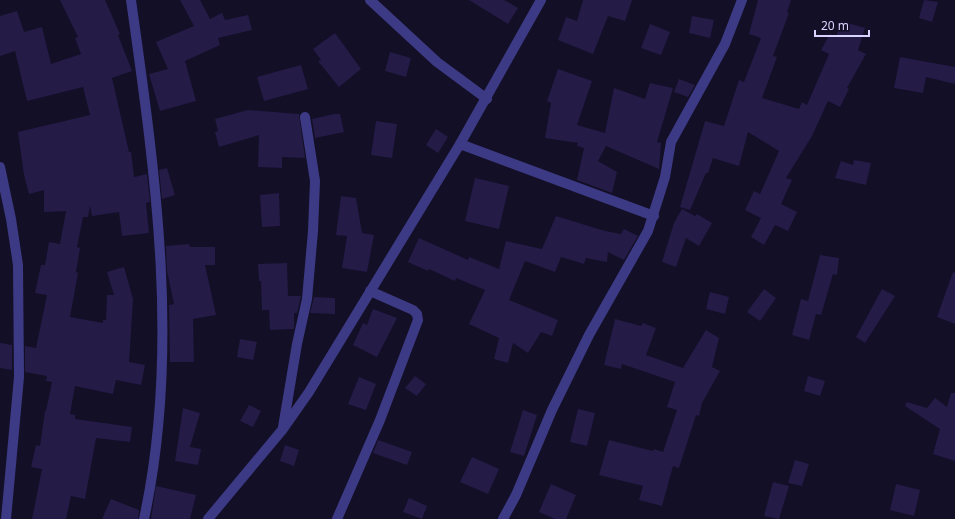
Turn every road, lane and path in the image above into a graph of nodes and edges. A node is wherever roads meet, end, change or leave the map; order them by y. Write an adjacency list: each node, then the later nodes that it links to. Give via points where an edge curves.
1 (131, 0): 13 (street, via 157,215 163,323 158,438)
2 (370, 0): 5 (street, via 437,62)
3 (541, 0): 5 (street)
4 (742, 0): 9 (street, via 725,44 671,142 665,178)
5 (487, 99): 7 (street)
6 (306, 117): 11 (street, via 315,181 314,230 307,299)
7 (460, 144): 9 (street); 10 (street)
8 (0, 167): 12 (street, via 18,265 19,377)
9 (654, 216): 16 (street, via 637,253 589,335)
10 (370, 291): 11 (street, via 309,392); 15 (street, via 414,310 418,320 380,420)
11 (283, 429): 14 (street)
12 (6, 519)
13 (144, 519)
14 (208, 519)
15 (337, 519)
16 (503, 519)

